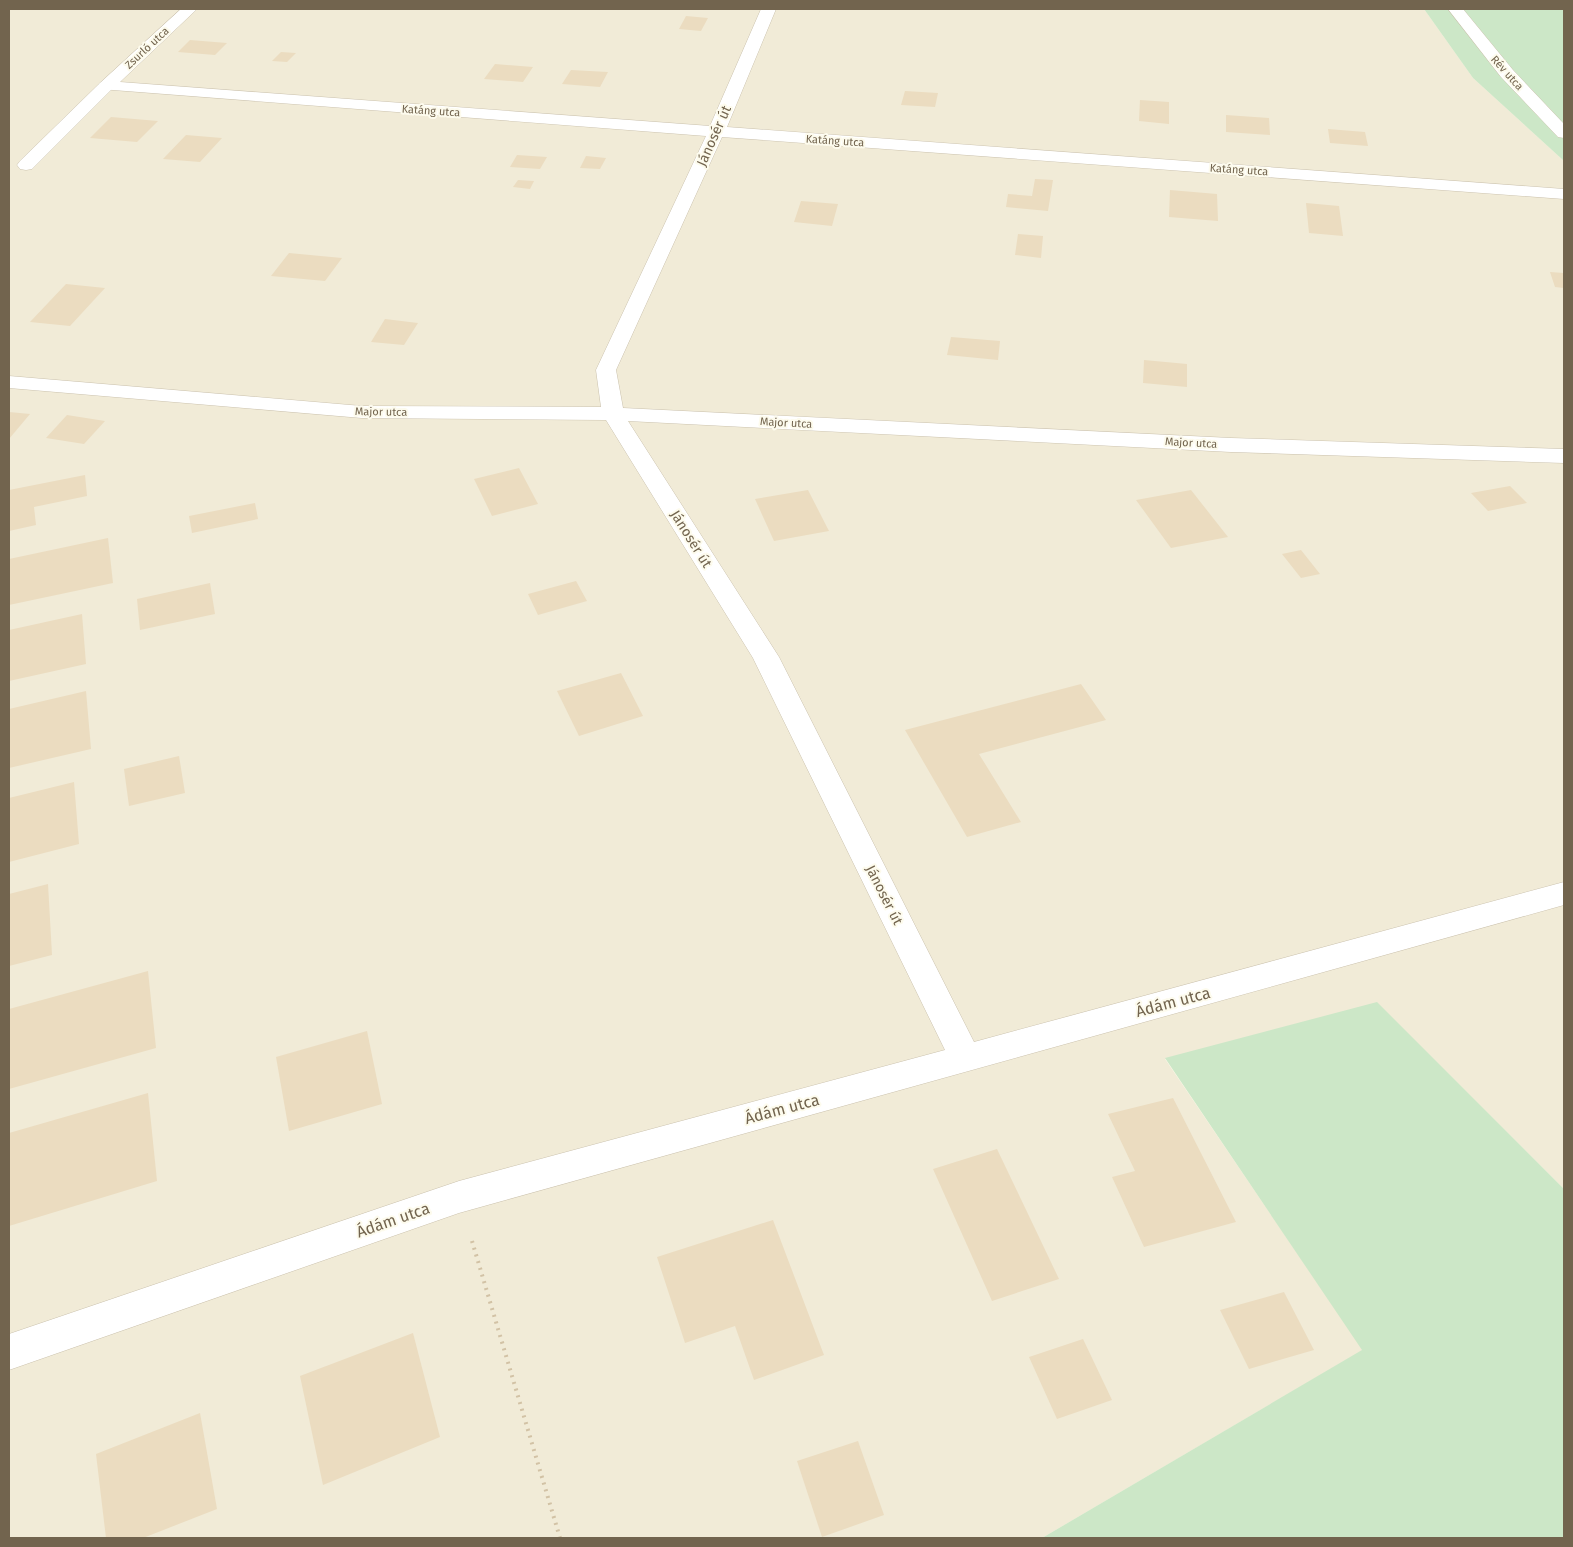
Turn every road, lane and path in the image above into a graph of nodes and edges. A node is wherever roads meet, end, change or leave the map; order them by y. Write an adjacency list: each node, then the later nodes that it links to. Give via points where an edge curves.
1 (189, 9): 4 (street, Zsurló utca)
2 (769, 9): 5 (street, Jánosér út)
3 (1455, 9): 6 (street, Rév utca, via 1491,57)
4 (106, 86): 5 (street, Katáng utca); 7 (street, Zsurló utca)
5 (716, 132): 8 (street, Katáng utca); 10 (street, Jánosér út, via 606,370)
6 (1564, 133)
7 (26, 165)
8 (1564, 194)
9 (9, 382): 10 (street, Major utca, via 362,412)
10 (612, 414): 11 (street, Major utca, via 1231,444); 13 (street, Jánosér út, via 766,657)
11 (1564, 456)
12 (1564, 894): 13 (street, Ádám utca)
13 (966, 1058): 14 (street, Ádám utca)
14 (459, 1197): 15 (street, Ádám utca); 16 (path)
15 (9, 1352)
16 (560, 1538)

